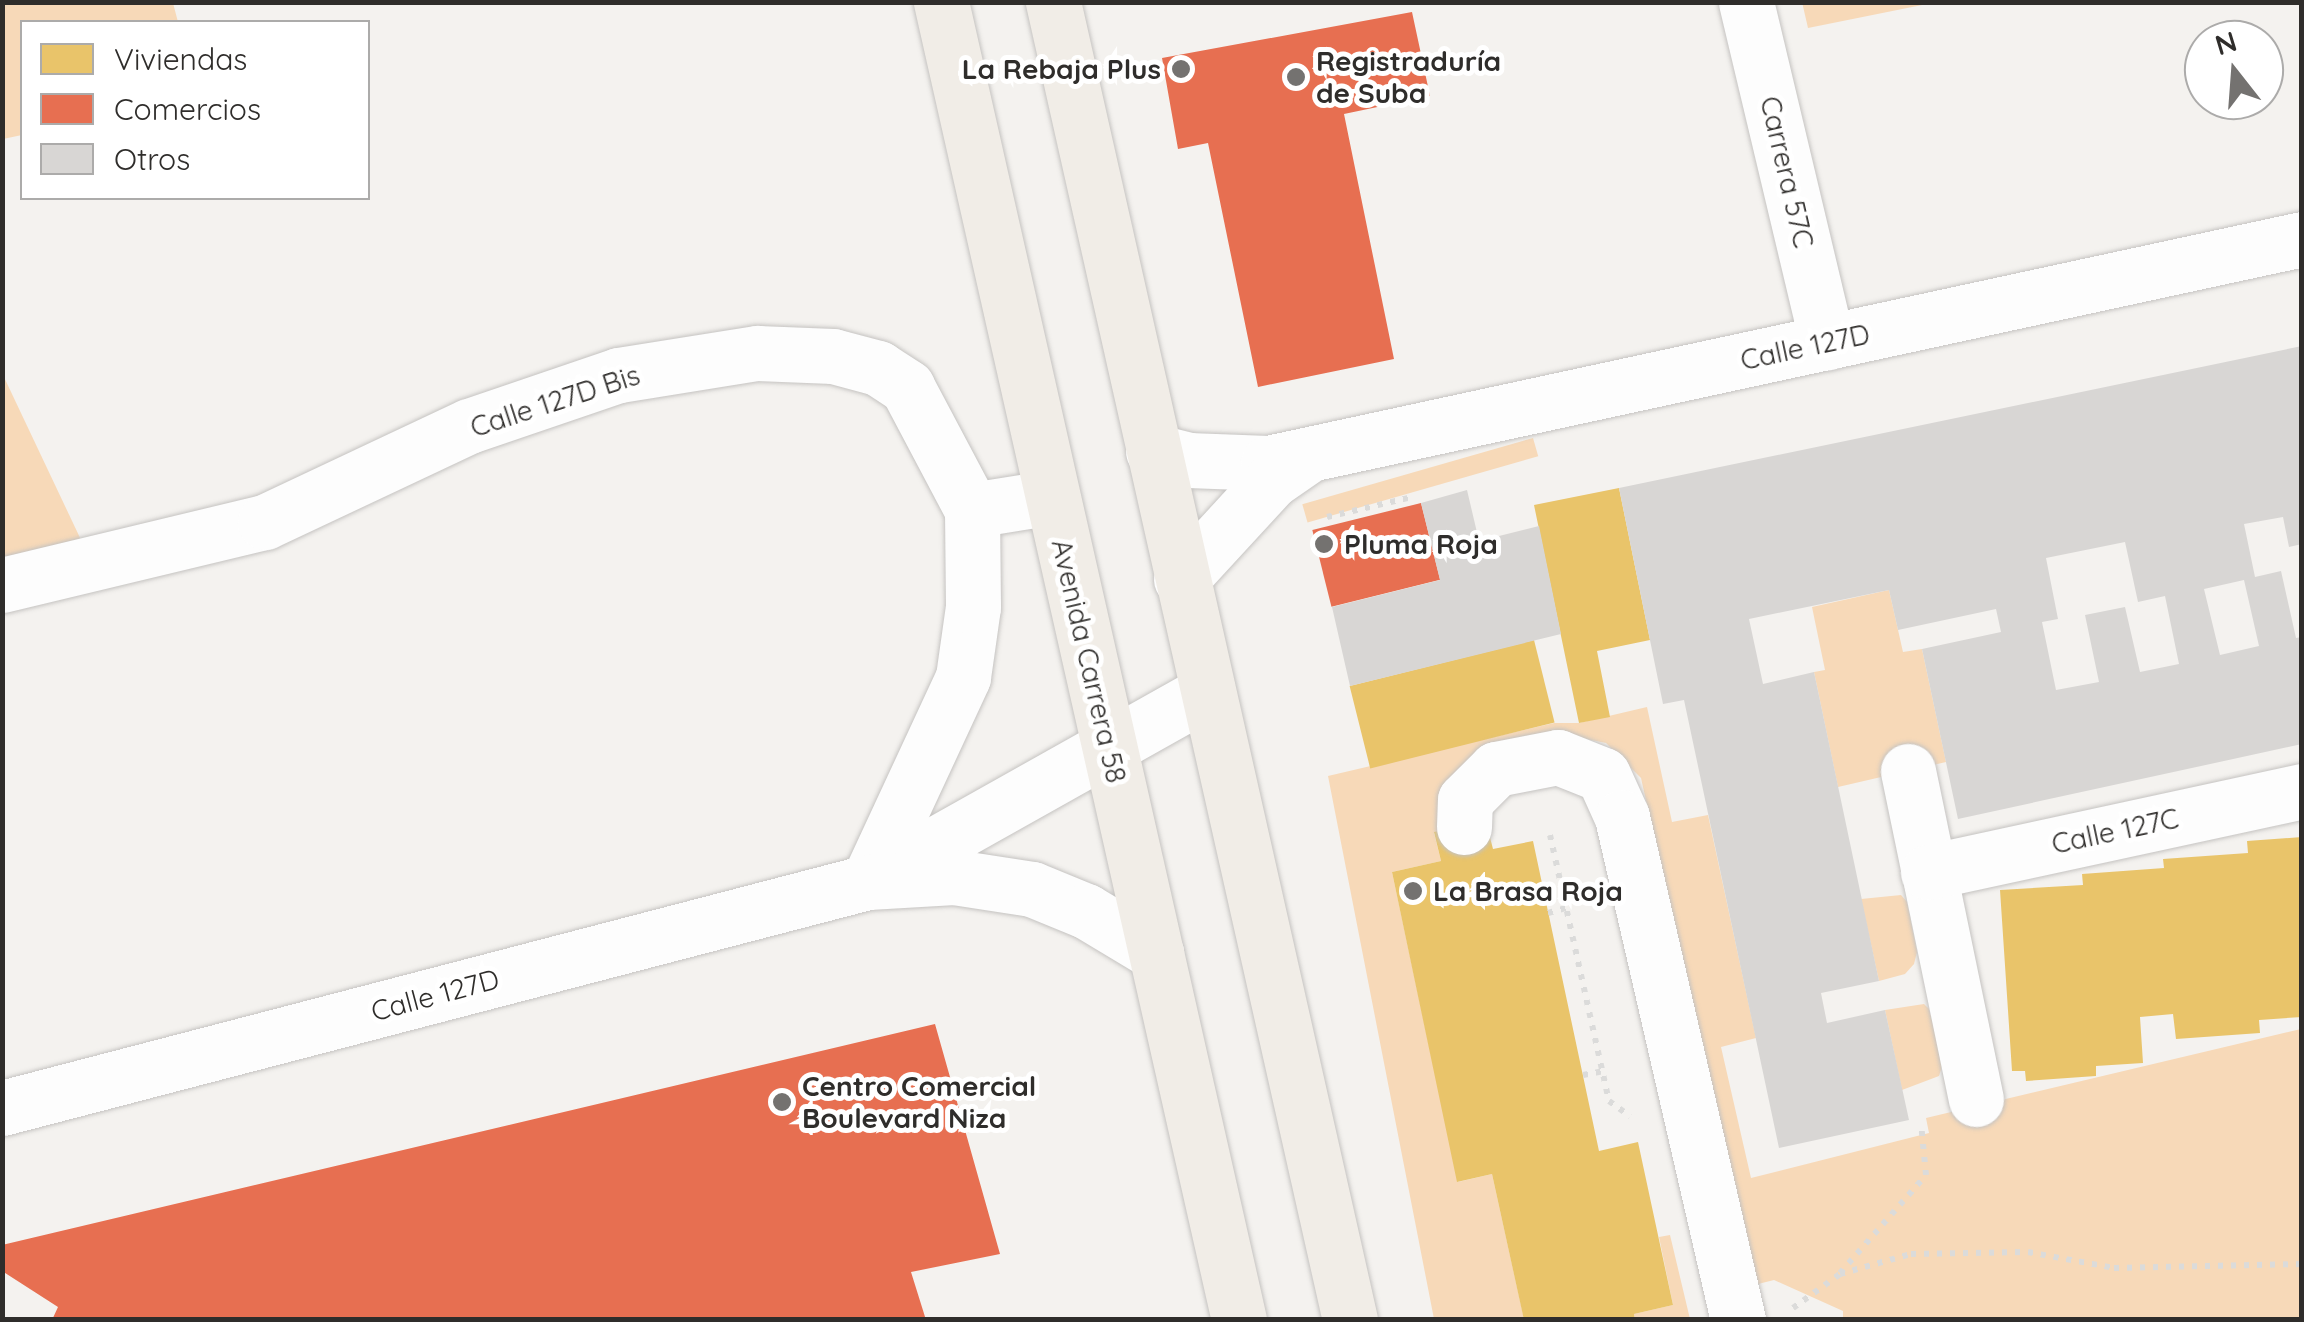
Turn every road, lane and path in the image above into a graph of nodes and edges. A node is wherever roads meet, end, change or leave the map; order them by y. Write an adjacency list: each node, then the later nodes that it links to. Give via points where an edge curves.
1 (941, 2): 8 (main road, Avenida Carrera 58)
2 (1053, 2): 6 (main road)
3 (1746, 2): 5 (street, Carrera 57C)
4 (2302, 239): 5 (street, Calle 127D)
5 (1827, 342): 7 (street, Calle 127D)
6 (1153, 452): 7 (street, Calle 127D, via 1230,464); 10 (main road)
7 (1309, 455): 10 (street, Calle 127D, via 1271,481)
8 (1052, 497): 9 (street); 13 (main road, Avenida Carrera 58)
9 (972, 510): 11 (street, Calle 127D Bis, via 907,387 878,368 834,356 757,353 619,375 469,426 265,522); 18 (street, via 973,607 963,677)
10 (1182, 578): 12 (main road)
11 (2, 585)
12 (1207, 692): 13 (street, Calle 127D); 30 (main road)
13 (1108, 748): 18 (street, Calle 127D); 21 (main road, Avenida Carrera 58)
14 (1908, 771): 17 (street)
15 (2302, 791): 17 (street, Calle 127C)
16 (1464, 826): 28 (street, via 1465,800 1496,768 1558,757 1603,774 1622,817)
17 (1928, 872): 24 (street)
18 (868, 882): 21 (street, Calle 127D, via 954,877 1032,890 1086,911); 25 (street, Calle 127D)
19 (1566, 908): 20 (path)
20 (1548, 913)
21 (1156, 953): 29 (main road, Avenida Carrera 58)
22 (1602, 1072): 23 (path)
23 (1583, 1075)
24 (1976, 1099): 27 (path, via 1920,1113 1926,1175)
25 (2, 1108)
26 (2302, 1264): 27 (path, via 2114,1268 2028,1252 1911,1254)
27 (1840, 1274): 28 (path)
28 (1762, 1316)
29 (1239, 1320)
30 (1350, 1320)

